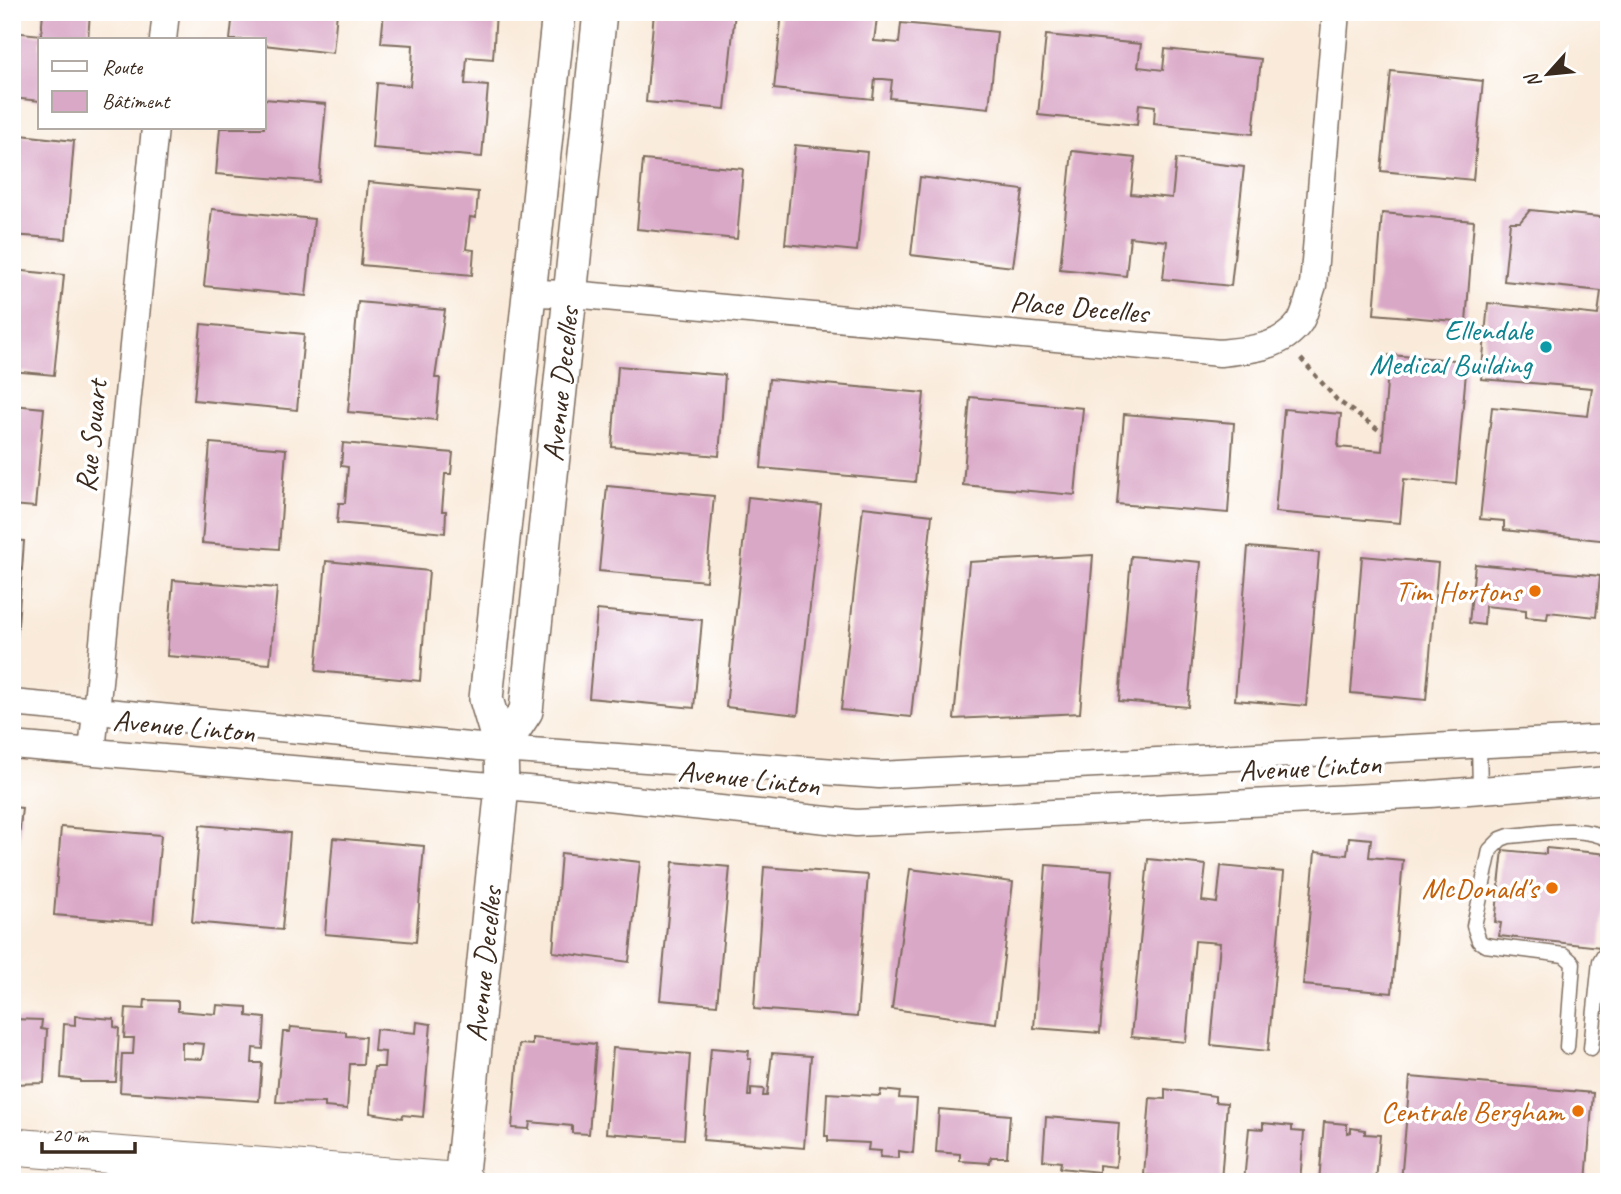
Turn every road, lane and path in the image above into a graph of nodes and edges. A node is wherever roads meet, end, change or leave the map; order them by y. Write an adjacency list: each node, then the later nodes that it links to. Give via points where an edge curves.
1 (166, 12): 5 (street)
2 (559, 12): 7 (street, Avenue Decelles)
3 (600, 12): 8 (street, Avenue Decelles)
4 (1336, 12): 8 (street, Place Decelles, via 1313,285 1300,321 1281,339 1261,349 1220,353)
5 (163, 38)
6 (155, 130): 12 (street, Rue Souart)
7 (532, 293): 8 (street, Place Decelles); 16 (street, Avenue Decelles, via 486,699)
8 (572, 294): 16 (street, Avenue Decelles, via 526,711)
9 (1299, 357): 10 (path, via 1337,400)
10 (1383, 433)
11 (12, 703): 12 (street, Avenue Linton)
12 (97, 710): 16 (street, Avenue Linton); 17 (street, Rue Souart)
13 (1609, 738): 14 (street, Avenue Linton)
14 (1479, 744): 16 (street, Avenue Linton, via 879,775); 20 (lane)
15 (12, 745): 17 (street, Avenue Linton)
16 (501, 749): 19 (street, Avenue Decelles)
17 (92, 751): 19 (street, Avenue Linton)
18 (1609, 780): 20 (street, Avenue Linton)
19 (502, 787): 20 (street, Avenue Linton, via 856,822); 26 (street, Avenue Decelles)
20 (1480, 789)
21 (1609, 840): 23 (lane, via 1578,832 1501,839 1490,849 1474,926 1485,945 1570,959)
22 (1609, 946): 24 (lane, via 1600,961)
23 (1567, 1046)
24 (1591, 1048)
25 (12, 1147): 26 (main road)
26 (463, 1182)

